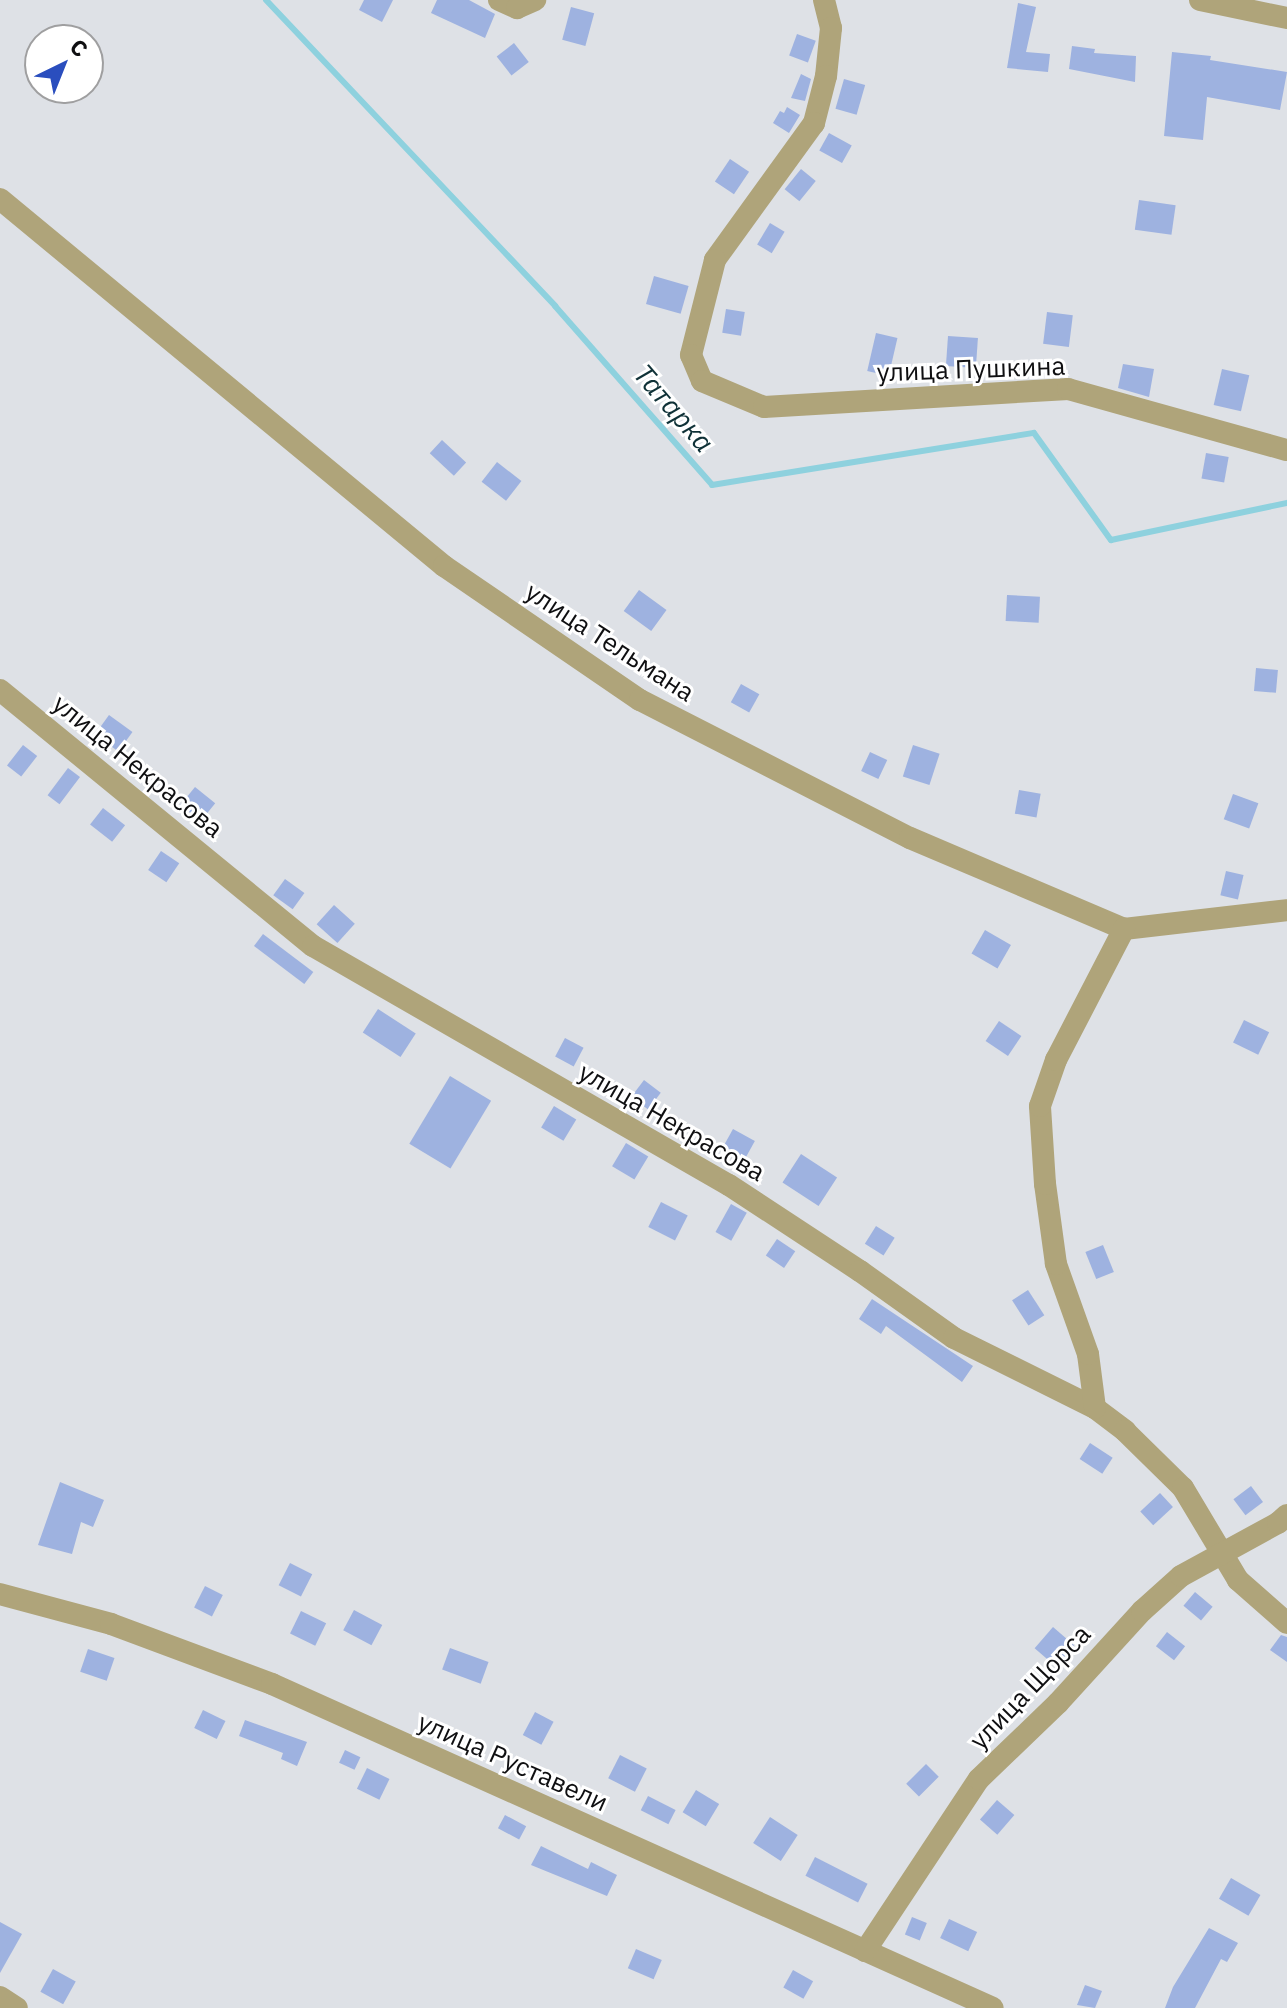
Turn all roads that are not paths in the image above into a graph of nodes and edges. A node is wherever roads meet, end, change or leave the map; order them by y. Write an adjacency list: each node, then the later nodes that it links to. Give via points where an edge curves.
1 (499, 0): 2 (street, via 517,8)
2 (535, 0)
3 (824, 0): 7 (street, улица Пушкина, via 831,28 814,123 715,260 691,355 702,381 764,407 1068,389)
4 (1200, 0): 5 (street)
5 (1287, 18)
6 (0, 199): 10 (street, улица Тельмана, via 444,566 640,700 910,838)
7 (1287, 450)
8 (0, 690): 11 (street, улица Некрасова, via 313,946 729,1185 954,1338)
9 (1287, 910): 10 (street, улица Тельмана)
10 (1124, 929): 11 (street, via 1056,1060 1040,1106 1056,1264 1088,1354)
11 (1095, 1408): 13 (street, улица Некрасова, via 1183,1488)
12 (1287, 1515): 13 (street, улица Щорса)
13 (1223, 1550): 15 (street, улица Некрасова, via 1238,1580); 16 (street, улица Щорса, via 1181,1576 1142,1611 979,1779)
14 (0, 1594): 16 (street, улица Руставели, via 111,1624 272,1684)
15 (1287, 1623)
16 (865, 1951): 19 (street, улица Руставели)
17 (0, 1997): 18 (street)
18 (17, 2008)
19 (993, 2008)

